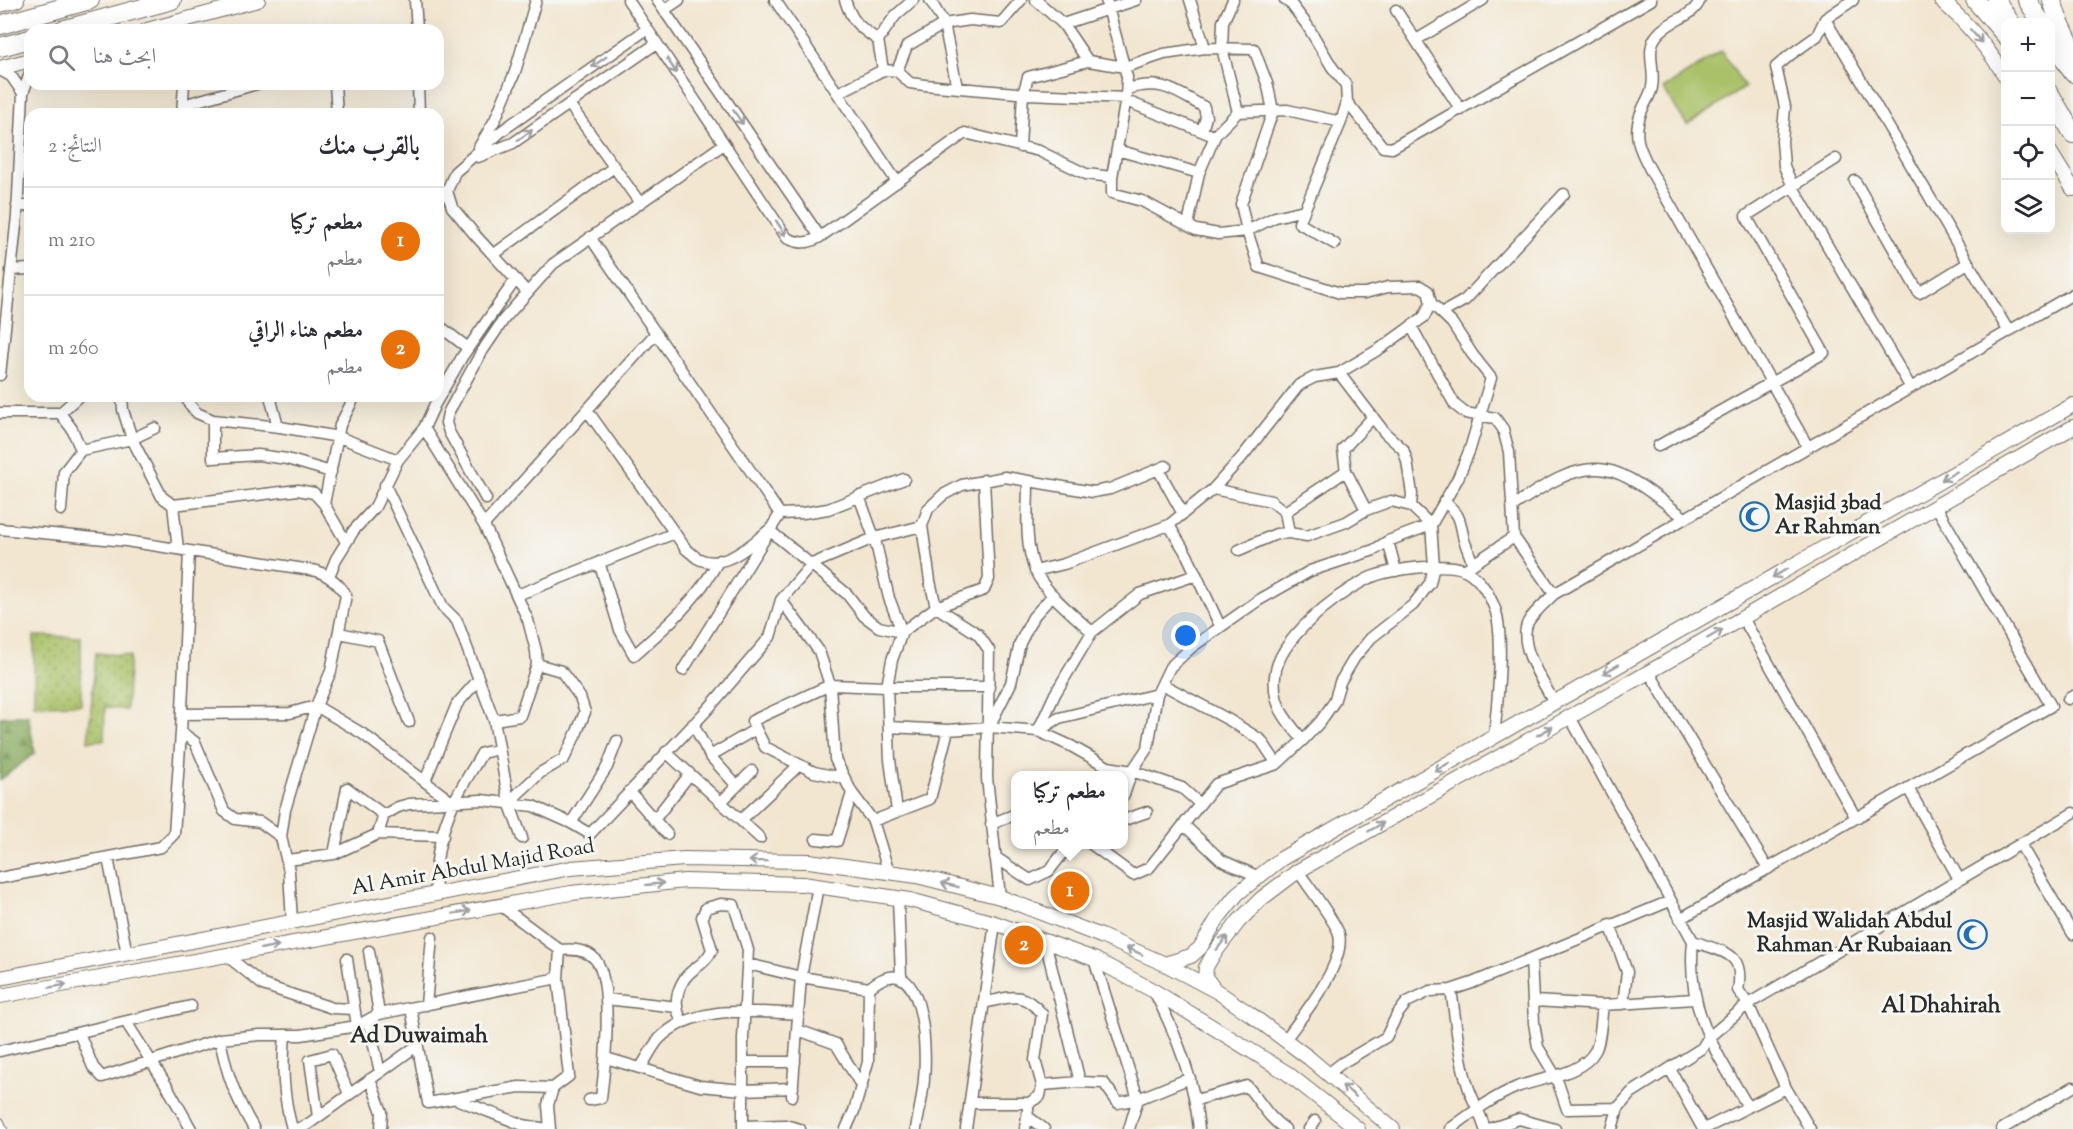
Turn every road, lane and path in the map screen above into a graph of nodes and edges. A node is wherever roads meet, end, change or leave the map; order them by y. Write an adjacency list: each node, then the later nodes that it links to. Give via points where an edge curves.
1 (17, 0): 30 (main road)
2 (90, 0): 41 (highway)
3 (172, 0): 36 (highway)
4 (258, 0): 37 (main road)
5 (415, 0): 38 (street)
6 (536, 0): 91 (street, via 515,72 495,120)
7 (628, 0): 42 (street)
8 (657, 0): 31 (street)
9 (678, 0): 31 (street)
10 (775, 0): 68 (street)
11 (845, 0): 44 (street, via 850,16)
12 (913, 0): 44 (street, via 894,16)
13 (930, 0): 39 (street)
14 (1021, 0): 39 (street, via 1001,22 970,20)
15 (1036, 0): 40 (street)
16 (1136, 0): 29 (street)
17 (1190, 0): 50 (street)
18 (1233, 0): 51 (street, via 1223,22)
19 (1286, 0): 71 (street, via 1346,85)
20 (1483, 0): 45 (street)
21 (1651, 0): 79 (street)
22 (1700, 0): 129 (street, via 1698,6 1659,31 1652,41 1652,88 1636,123 1637,137 1641,153)
23 (1853, 0): 35 (street)
24 (1941, 0): 59 (main road, one-way to 59)
25 (1975, 0): 43 (highway)
26 (1996, 0): 33 (highway)
27 (2026, 0): 34 (highway)
28 (2052, 0): 52 (highway)
29 (1108, 4): 40 (street); 55 (street)
30 (0, 5)
31 (664, 10): 111 (street, one-way to 111)
32 (1396, 10): 45 (street)
33 (2007, 18)
34 (2038, 18)
35 (1825, 19): 99 (street, via 1817,36 1776,67 1785,107 1784,166); 114 (street)
36 (84, 24)
37 (192, 24)
38 (417, 24)
39 (944, 24): 58 (street, via 907,46); 61 (street)
40 (1063, 24): 53 (street)
41 (0, 25)
42 (647, 29): 47 (street); 91 (street, one-way to 91, via 503,130)
43 (2001, 30)
44 (878, 40): 57 (street)
45 (1416, 40): 79 (street)
46 (24, 41): 49 (highway)
47 (657, 43): 73 (street); 87 (street, one-way to 87)
48 (2055, 45): 60 (highway)
49 (0, 47)
50 (1205, 48): 51 (street); 55 (street, via 1164,54)
51 (1222, 48): 80 (street, via 1254,49); 81 (street)
52 (2073, 50)
53 (1088, 61): 55 (street); 69 (street, via 1028,77)
54 (24, 62): 56 (main road)
55 (1125, 68): 70 (street)
56 (0, 69): 67 (street, via 11,76)
57 (883, 70): 58 (street); 68 (street)
58 (897, 71): 61 (street, via 910,83)
59 (2003, 72)
60 (2073, 73)
61 (957, 87): 69 (street)
62 (24, 88): 67 (street)
63 (184, 90): 75 (street)
64 (239, 90): 76 (street)
65 (335, 90): 77 (street)
66 (418, 90): 78 (street)
67 (22, 93): 83 (street)
68 (838, 93): 98 (street)
69 (1023, 94): 70 (street); 88 (street)
70 (1126, 96): 85 (street); 85 (street, via 1154,84 1167,87 1204,107); 89 (street)
71 (1347, 102): 79 (street, via 1383,147 1392,148); 82 (street)
72 (2055, 103): 84 (highway)
73 (569, 104): 91 (street, one-way to 73, via 513,143); 94 (street)
74 (2055, 107): 84 (highway)
75 (182, 108)
76 (185, 108)
77 (336, 108)
78 (419, 108)
79 (1461, 110)
80 (1273, 111): 81 (street); 82 (street, via 1287,110); 109 (street, via 1241,204)
81 (1238, 112): 86 (street)
82 (1341, 122): 107 (street)
83 (24, 128)
84 (2071, 130)
85 (1202, 131): 86 (street)
86 (1215, 136): 95 (street)
87 (724, 144): 104 (street); 111 (street, one-way to 111, via 787,238 810,243)
88 (1020, 147): 96 (street, via 1039,151 1086,174); 98 (street, via 965,133)
89 (1117, 150): 95 (street); 96 (street)
90 (24, 154): 105 (street)
91 (472, 159): 101 (street, via 455,172)
92 (1836, 159): 99 (street)
93 (2055, 160): 100 (main road)
94 (614, 166): 104 (street); 113 (street)
95 (1199, 173): 108 (street)
96 (1112, 177): 108 (street, via 1112,193 1142,201)
97 (1855, 181): 114 (street, via 1919,293)
98 (897, 182): 111 (street)
99 (1793, 187): 129 (street, via 1746,216 1824,353); 130 (street)
100 (2073, 189)
101 (447, 191): 102 (street); 113 (street, via 452,207)
102 (444, 194)
103 (1564, 194): 121 (street, via 1465,300)
104 (640, 203): 110 (street)
105 (17, 206): 106 (street); 116 (street)
106 (24, 206)
107 (1304, 210): 109 (street, via 1275,217); 112 (street, via 1299,223)
108 (1188, 225): 109 (street, via 1218,234)
109 (1247, 231): 120 (street, via 1259,267 1340,293 1420,286 1428,291)
110 (590, 237): 118 (street, via 553,264); 125 (street)
111 (820, 237)
112 (1335, 244)
113 (493, 255): 117 (street)
114 (1968, 263): 124 (street)
115 (24, 269): 116 (street)
116 (11, 270): 128 (street)
117 (516, 279): 118 (street); 126 (street)
118 (527, 292): 167 (street, via 481,353 446,423)
119 (2073, 294): 124 (street)
120 (1431, 303): 121 (street); 122 (street, via 1424,317)
121 (1442, 313): 142 (street, via 1491,378)
122 (1411, 326): 127 (street); 142 (street, via 1455,405)
123 (444, 330): 126 (street)
124 (2009, 332): 130 (street)
125 (656, 333): 139 (street); 177 (street)
126 (468, 348): 131 (street)
127 (1339, 373): 143 (street); 164 (street, via 1315,377 1299,385)
128 (0, 375)
129 (1771, 381): 152 (street); 153 (street)
130 (1911, 388): 153 (street)
131 (444, 389)
132 (73, 402): 141 (street)
133 (122, 402): 151 (street)
134 (188, 402): 144 (street, via 197,413)
135 (272, 402): 147 (street)
136 (353, 402): 150 (street, via 340,425)
137 (436, 402): 149 (street)
138 (2073, 405): 145 (main road)
139 (588, 410): 181 (street); 187 (street)
140 (0, 413): 141 (street)
141 (60, 414): 154 (street)
142 (1479, 416): 168 (street, via 1470,449); 172 (street, via 1495,418 1503,429)
143 (1373, 417): 158 (street, via 1343,449); 171 (street, via 1403,448)
144 (213, 420): 147 (street); 159 (street, via 213,458 258,455)
145 (2037, 425): 155 (main road, via 2032,434 2010,448 2013,457); 156 (main road)
146 (2073, 426): 155 (main road)
147 (278, 427): 150 (street)
148 (155, 428): 151 (street)
149 (424, 428): 157 (street); 181 (street)
150 (339, 437): 157 (street); 159 (street)
151 (132, 439): 154 (street); 170 (street, via 162,497)
152 (1658, 446)
153 (1808, 447): 179 (street)
154 (81, 450): 174 (street, via 64,472)
155 (2026, 454): 165 (main road)
156 (1979, 459): 165 (main road, via 1995,456 1997,460); 180 (main road, one-way to 180)
157 (398, 460): 163 (street)
158 (1346, 471): 175 (street); 176 (street)
159 (331, 472): 169 (street)
160 (904, 479): 166 (street)
161 (984, 480): 162 (street, via 1005,477); 184 (street, via 943,495 928,508); 210 (street, via 989,579 984,590)
162 (1028, 481): 178 (street, via 1093,492 1162,468); 201 (street, via 1029,541)
163 (385, 485): 192 (street, via 375,507); 219 (street, via 443,607 457,621)
164 (1213, 489): 176 (street, via 1271,501); 178 (street)
165 (1963, 490): 173 (main road)
166 (859, 496): 177 (street, via 828,509); 189 (street)
167 (486, 499)
168 (1444, 501): 183 (street); 200 (street, via 1461,519)
169 (324, 504): 170 (street, via 314,493 298,490); 192 (street)
170 (173, 505): 193 (street)
171 (1411, 506): 175 (street, via 1391,501); 183 (street)
172 (1513, 506): 179 (street, via 1567,475 1607,470 1629,479); 190 (street)
173 (1936, 506): 195 (main road); 252 (street, via 2051,706)
174 (61, 510)
175 (1366, 510): 188 (street, via 1307,536)
176 (1285, 512): 188 (street)
177 (780, 514): 186 (street)
178 (1184, 514): 182 (street)
179 (1685, 518): 205 (street)
180 (1869, 522): 195 (main road, via 1828,556 1834,561); 208 (main road, one-way to 208)
181 (484, 525): 206 (street)
182 (1169, 525): 201 (street); 203 (street)
183 (1431, 525): 191 (street); 199 (street)
184 (922, 526): 189 (street); 210 (street)
185 (0, 529): 193 (street)
186 (769, 530): 196 (street, via 745,550); 198 (street); 217 (street)
187 (675, 533): 196 (street, via 698,559); 197 (street)
188 (1289, 533): 194 (street, via 1276,534)
189 (874, 537): 198 (street); 213 (street)
190 (1514, 537): 200 (street); 205 (street)
191 (1388, 541): 202 (street); 212 (street, via 1374,550 1310,571)
192 (346, 542): 204 (street)
193 (184, 550): 204 (street); 226 (street)
194 (1239, 550)
195 (1845, 559): 211 (main road)
196 (719, 560): 197 (street, via 678,616 634,655 620,630)
197 (599, 562): 206 (street)
198 (812, 564): 209 (street); 213 (street, via 847,594 864,616 879,627)
199 (1434, 566): 200 (street); 202 (street); 238 (street, via 1430,583 1413,605 1371,638 1354,657 1334,702)
200 (1468, 567): 237 (street, via 1495,610 1499,627)
201 (1035, 571): 207 (street)
202 (1396, 571): 238 (street, via 1368,578 1311,618 1293,638 1275,675 1276,699 1282,714)
203 (1196, 575): 212 (street); 214 (street, via 1140,594)
204 (329, 576): 215 (street, via 346,596)
205 (1554, 594): 224 (street, via 1528,623 1526,643 1533,665)
206 (517, 595): 216 (street, via 528,620)
207 (1053, 595): 214 (street); 232 (street, via 1033,617 1020,643 1011,683)
208 (1734, 599): 211 (main road); 224 (main road, one-way to 224)
209 (781, 600): 220 (street, via 819,651); 230 (street, via 770,637)
210 (936, 607): 213 (street); 222 (street, via 978,634 989,650)
211 (1743, 618): 218 (main road, one-way to 211); 264 (street)
212 (1220, 626): 223 (street, via 1170,667)
213 (902, 632): 221 (street)
214 (1092, 632): 235 (street)
215 (339, 633): 225 (street, via 331,670); 229 (street, via 378,641)
216 (537, 664): 228 (street, via 520,716); 255 (street, via 561,671 580,697 585,712 564,759 540,773)
217 (683, 670)
218 (1649, 672): 227 (main road); 286 (street)
219 (479, 679): 228 (street); 249 (street, via 457,704)
220 (830, 685): 221 (street); 233 (street, via 752,721); 248 (street, via 835,759)
221 (887, 687): 222 (street); 231 (street)
222 (989, 687): 232 (street)
223 (1160, 689): 235 (street, via 1059,718); 243 (street, via 1229,720 1261,740); 246 (street, via 1148,747)
224 (1554, 702): 237 (main road)
225 (316, 706): 226 (street, via 290,713); 249 (street, via 363,734); 275 (street, via 285,810)
226 (182, 714): 236 (street)
227 (1570, 717): 287 (main road, one-way to 227); 296 (street)
228 (494, 720): 240 (street)
229 (409, 722)
230 (693, 724): 241 (street); 242 (street)
231 (889, 727): 234 (street); 259 (street)
232 (989, 727): 234 (street); 235 (street); 270 (street, via 987,778)
233 (756, 729): 242 (street); 244 (street, via 765,747)
234 (948, 730): 259 (street, via 930,799)
235 (1038, 731): 246 (street, via 1108,767)
236 (181, 732): 275 (street, via 195,742 224,811 235,819 260,822); 284 (street, via 174,834 160,847)
237 (1494, 737): 289 (main road, one-way to 289, via 1281,859)
238 (1303, 740): 243 (street)
239 (617, 741): 269 (street, via 607,767)
240 (499, 749): 255 (street); 257 (street, via 482,753)
241 (666, 752): 247 (street); 253 (street)
242 (710, 756): 251 (street)
243 (1277, 764): 258 (street, via 1216,784)
244 (799, 765): 248 (street); 267 (street)
245 (752, 771): 251 (street)
246 (1132, 771): 250 (street); 258 (street, via 1182,788)
247 (690, 774): 256 (street); 266 (street)
248 (843, 778): 254 (street)
249 (425, 781): 257 (street)
250 (1128, 783)
251 (737, 786): 256 (street)
252 (1908, 788): 264 (street); 291 (street)
253 (629, 791): 266 (street); 269 (street, via 590,834)
254 (852, 793): 268 (street); 278 (street, via 837,841)
255 (508, 802): 257 (street); 269 (street, via 533,806); 276 (street)
256 (721, 802): 267 (street)
257 (454, 803): 262 (street, via 409,804); 274 (street)
258 (1200, 804): 271 (street)
259 (897, 811): 268 (street)
260 (1147, 812): 265 (street)
261 (2073, 813): 279 (street)
262 (384, 815): 272 (street); 282 (street, via 347,788)
263 (1011, 816): 270 (street)
264 (1856, 818): 286 (street)
265 (1128, 819)
266 (654, 820): 273 (street)
267 (741, 820): 277 (street)
268 (873, 821): 288 (street)
269 (571, 823)
270 (991, 824): 283 (street)
271 (1184, 825): 281 (street, via 1149,868 1133,875); 289 (street, via 1221,861)
272 (378, 834): 274 (street); 282 (street)
273 (667, 834)
274 (443, 836): 293 (street, via 435,875)
275 (281, 837): 285 (street)
276 (522, 838)
277 (760, 838)
278 (816, 839)
279 (2020, 844): 291 (street); 302 (street)
280 (1066, 849): 283 (street, via 1049,871 1030,880)
281 (1098, 849)
282 (334, 854): 285 (street)
283 (995, 857): 294 (street)
284 (108, 858): 290 (street); 309 (street)
285 (287, 860): 299 (street)
286 (1768, 868): 298 (street)
287 (1298, 871): 324 (main road, one-way to 287, via 1205,977 1213,954 1261,899); 350 (street, via 1339,933 1339,950 1327,981)
288 (889, 873): 293 (main road, Al Amir Abdul Majid Road, one-way to 293, via 809,861 684,859 571,868); 294 (main road, Al Amir Abdul Majid Road, one-way to 288)
289 (1259, 877): 316 (main road, via 1238,893 1200,948 1191,956)
290 (0, 878)
291 (1959, 879): 331 (street)
292 (818, 886): 295 (main road, Al Amir Abdul Majid Road); 297 (main road, Al Amir Abdul Majid Road, one-way to 292, via 685,881); 317 (street)
293 (436, 894): 299 (main road, Al Amir Abdul Majid Road)
294 (1000, 897): 316 (main road, Al Amir Abdul Majid Road, one-way to 294)
295 (898, 898): 300 (main road, Al Amir Abdul Majid Road); 320 (street)
296 (1670, 901): 298 (street); 301 (street)
297 (500, 905): 307 (street); 310 (main road, Al Amir Abdul Majid Road, one-way to 297)
298 (1680, 919): 304 (street)
299 (292, 922): 306 (main road, Al Amir Abdul Majid Road)
300 (994, 923): 305 (main road, Al Amir Abdul Majid Road); 329 (street)
301 (1610, 924): 313 (street); 330 (street, via 1627,972)
302 (2073, 934)
303 (432, 937): 332 (street)
304 (1693, 941): 327 (street, via 1690,966); 331 (street, via 1731,956 1739,965 1738,990)
305 (1045, 942): 312 (main road, Al Amir Abdul Majid Road); 364 (street)
306 (178, 944): 309 (main road, Al Amir Abdul Majid Road); 314 (main road)
307 (560, 950): 319 (street); 326 (street, via 576,949 594,957)
308 (369, 951): 339 (street)
309 (127, 954): 318 (main road, Al Amir Abdul Majid Road)
310 (226, 955): 314 (main road, Al Amir Abdul Majid Road); 337 (street, via 263,985 332,1008)
311 (347, 959): 337 (street)
312 (1094, 959): 323 (main road, Al Amir Abdul Majid Road); 373 (street)
313 (1531, 959): 322 (street); 328 (street)
314 (182, 963): 325 (main road, Al Amir Abdul Majid Road, one-way to 314)
315 (748, 964): 317 (street); 335 (street, via 748,950 734,905 706,908 702,917 712,950 706,962 686,976 676,996); 338 (street)
316 (1165, 964): 324 (main road, Al Amir Abdul Majid Road)
317 (801, 977): 321 (street); 340 (street)
318 (0, 978)
319 (558, 978): 332 (street); 368 (street, via 569,1076)
320 (901, 978): 321 (street, via 888,977); 393 (street, via 909,983 916,997 923,1024 925,1078)
321 (869, 988): 366 (street, via 868,1062)
322 (1451, 990): 360 (street, via 1430,991 1407,1002 1386,1037); 380 (street, via 1469,1090)
323 (1154, 992): 362 (street); 400 (main road, Al Amir Abdul Majid Road, via 1287,1073)
324 (1218, 992): 350 (main road, Al Amir Abdul Majid Road)
325 (0, 996)
326 (606, 999): 335 (street); 353 (street)
327 (1694, 999): 330 (street); 348 (street)
328 (1534, 1001): 333 (street); 361 (street, via 1538,1047)
329 (984, 1003): 365 (street, via 1013,996 1032,1002 1042,1014 1035,1060); 376 (street)
330 (1623, 1004): 333 (street)
331 (1748, 1004): 348 (street); 369 (street)
332 (426, 1005): 336 (street)
333 (1603, 1005): 361 (street, via 1596,1049 1587,1061)
334 (191, 1006): 342 (street)
335 (677, 1007): 343 (street)
336 (411, 1008): 339 (street); 351 (street)
337 (354, 1009): 344 (street)
338 (744, 1011): 340 (street); 343 (street, via 715,1013); 355 (street)
339 (380, 1014): 341 (street)
340 (799, 1014): 345 (street)
341 (368, 1020): 344 (street); 359 (street)
342 (126, 1022): 346 (street); 354 (street)
343 (683, 1022): 357 (street, via 660,1039)
344 (357, 1026): 347 (street)
345 (798, 1030): 356 (street); 366 (street, via 836,1044)
346 (79, 1033): 352 (street); 354 (street, via 93,1067 102,1077)
347 (285, 1035): 349 (street); 388 (street, via 282,1070 286,1107)
348 (1708, 1038): 358 (street, via 1702,1048); 378 (street)
349 (220, 1039): 354 (street); 387 (street, via 227,1073)
350 (1285, 1040): 360 (main road, Al Amir Abdul Majid Road)
351 (417, 1045): 359 (street); 372 (street, via 428,1103)
352 (0, 1051)
353 (606, 1058): 357 (street); 374 (street, via 601,1098)
354 (151, 1061): 386 (street)
355 (743, 1062): 356 (street); 370 (street)
356 (795, 1062): 370 (street, via 793,1092)
357 (641, 1067): 370 (street, via 700,1086)
358 (1670, 1069): 379 (street, via 1632,1093); 406 (street)
359 (380, 1072): 363 (street)
360 (1328, 1074): 401 (main road, Al Amir Abdul Majid Road, one-way to 360)
361 (1556, 1077): 379 (street, via 1567,1109); 380 (street, via 1516,1088)
362 (1190, 1078): 373 (street); 375 (street)
363 (370, 1079): 371 (street); 389 (street, via 382,1112)
364 (1080, 1082): 365 (street); 373 (street, via 1104,1083 1118,1103)
365 (1042, 1085): 377 (street, via 1040,1096)
366 (862, 1087): 392 (street)
367 (2073, 1087): 408 (street)
368 (553, 1088): 372 (street, via 519,1087); 390 (street)
369 (1786, 1088): 378 (street); 407 (street)
370 (743, 1090): 384 (street)
371 (349, 1094): 382 (street); 382 (street, via 332,1054 310,1060)
372 (455, 1098): 390 (street, via 523,1125)
373 (1138, 1099): 397 (street)
374 (589, 1100)
375 (1196, 1100): 398 (street); 399 (street, via 1247,1086 1272,1121)
376 (970, 1103): 377 (street); 394 (street)
377 (1029, 1103): 381 (street)
378 (1749, 1107): 406 (street)
379 (1618, 1108): 405 (street)
380 (1479, 1109): 402 (street); 403 (street)
381 (1027, 1116): 395 (street); 396 (street)
382 (318, 1117): 388 (street)
383 (0, 1122): 385 (street)
384 (743, 1127): 391 (street, via 785,1125)
385 (3, 1129)
386 (191, 1129)
387 (254, 1129)
388 (294, 1129)
389 (381, 1129)
390 (548, 1129)
391 (800, 1129)
392 (846, 1129)
393 (916, 1129)
394 (966, 1129)
395 (1025, 1129)
396 (1044, 1129)
397 (1130, 1129)
398 (1199, 1129)
399 (1285, 1129)
400 (1358, 1129)
401 (1393, 1129)
402 (1450, 1129)
403 (1487, 1129): 404 (street, via 1519,1119)
404 (1555, 1129)
405 (1612, 1129)
406 (1704, 1129)
407 (1810, 1129)
408 (2002, 1129)

